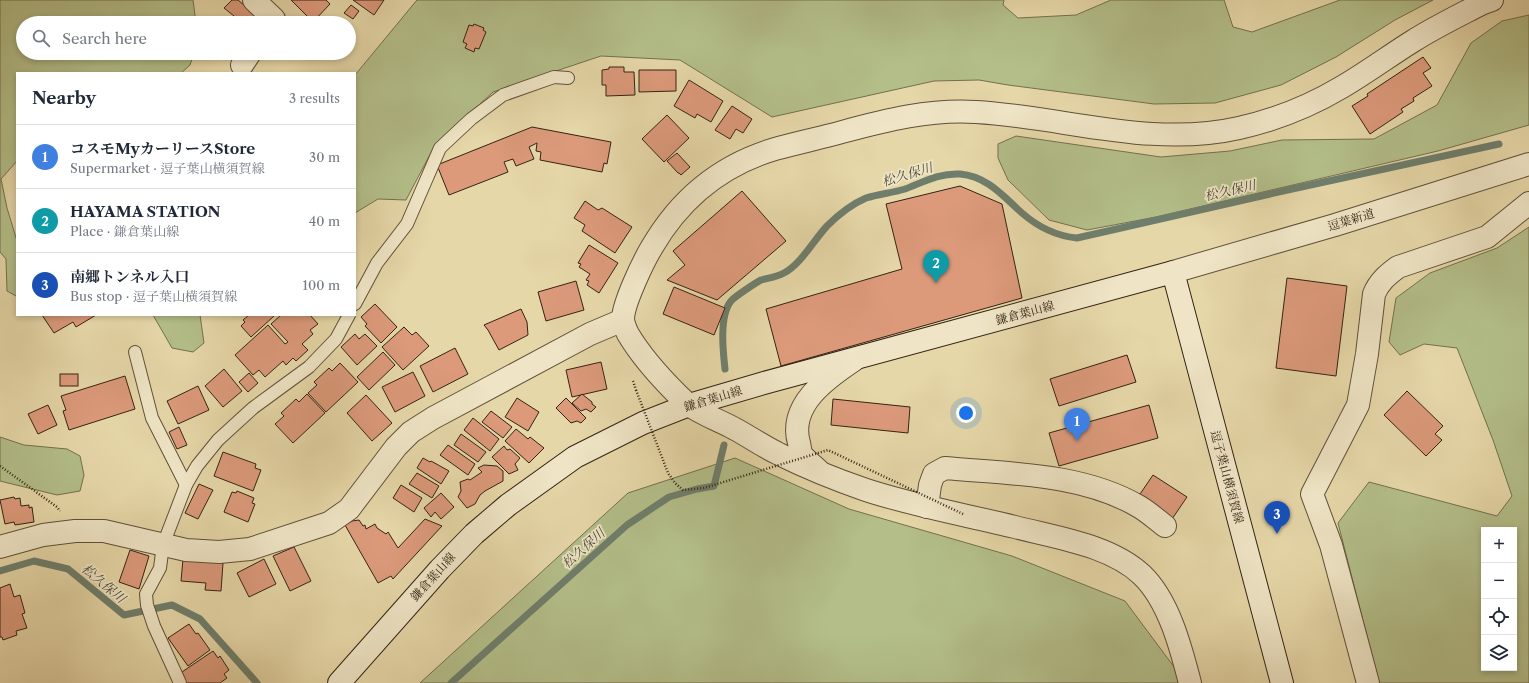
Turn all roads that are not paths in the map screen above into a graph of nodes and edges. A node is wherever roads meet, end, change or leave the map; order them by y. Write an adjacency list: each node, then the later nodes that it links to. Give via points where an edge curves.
1 (254, 0): 3 (street)
2 (1492, 0): 10 (street, via 1428,32 1337,90 1286,114 1235,129 1198,134 1152,134 980,112 946,111 892,119 761,154 733,166 704,185 691,195 673,216 645,259 626,304)
3 (271, 16)
4 (568, 78): 8 (lane, via 554,77 503,95 471,119 440,148 407,224 377,262)
5 (1529, 164): 7 (street, 逗葉新道, via 1335,225)
6 (1529, 203): 24 (street, via 1487,237 1398,268 1386,275 1374,294 1358,405 1312,494 1332,545)
7 (1173, 272): 12 (street, 鎌倉葉山線); 23 (street, 逗子葉山横須賀線)
8 (356, 302)
9 (348, 316): 15 (lane, via 336,339 309,367 253,408 218,440 197,466)
10 (623, 320): 13 (street, via 626,330 639,350 663,380); 18 (street, via 590,334 411,432 396,447 349,509 329,523 250,549 219,552 186,550)
11 (136, 352): 15 (lane, via 152,418)
12 (855, 359): 13 (street, 鎌倉葉山線); 14 (street, via 831,375 811,394 800,412 797,437 802,455)
13 (690, 406): 14 (street, via 737,429 776,453); 21 (street, 鎌倉葉山線, via 643,423 575,457 508,505 474,534 440,569)
14 (819, 472): 16 (street, via 867,490)
15 (186, 485): 18 (lane)
16 (927, 507): 17 (street, via 934,474 945,468 1076,482 1109,492 1139,506); 22 (street, via 1085,545 1116,556 1141,573 1160,598 1182,654)
17 (1164, 526)
18 (163, 545): 19 (street, via 104,531 75,531 43,535); 20 (lane, via 160,568 146,594 147,604 154,626)
19 (0, 547)
20 (180, 683)
21 (340, 683)
22 (1190, 683)
23 (1282, 683)
24 (1368, 683)

